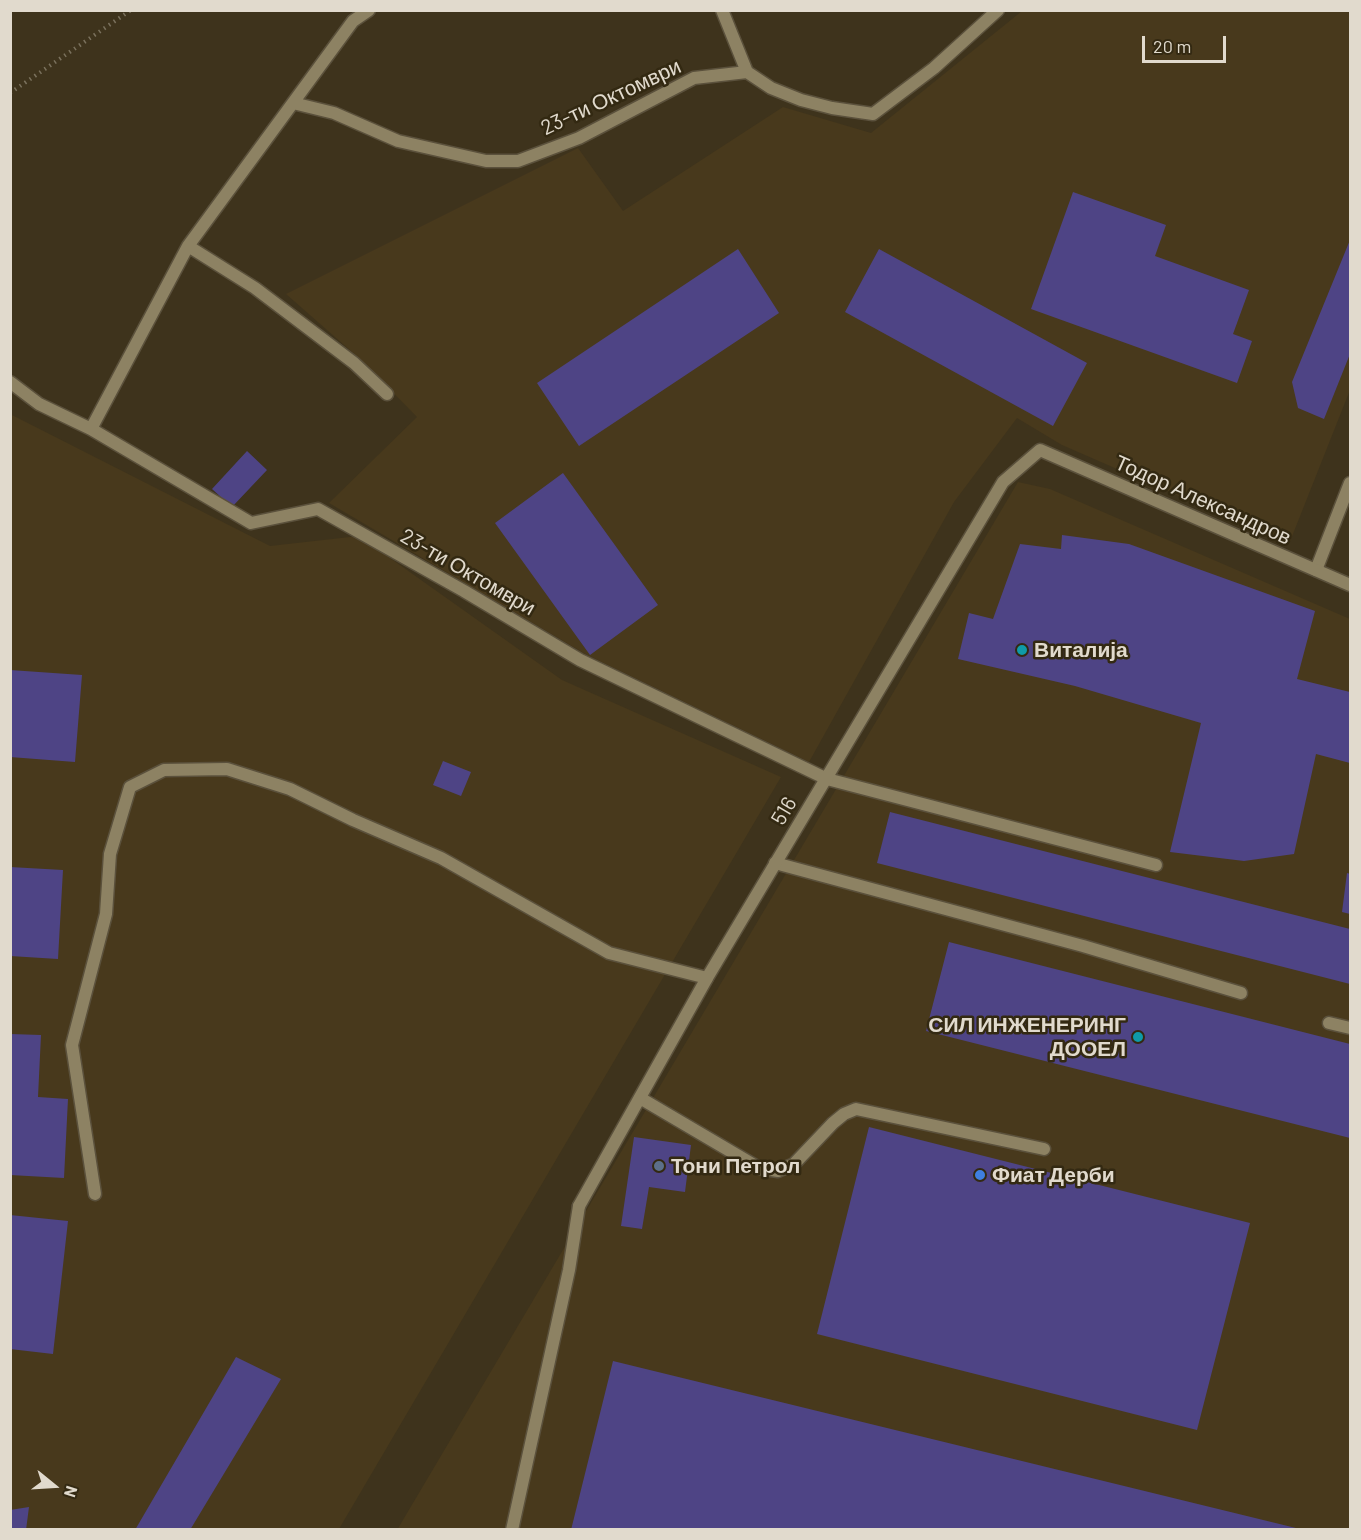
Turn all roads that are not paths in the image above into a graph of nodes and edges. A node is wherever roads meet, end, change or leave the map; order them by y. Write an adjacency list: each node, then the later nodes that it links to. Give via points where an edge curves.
1 (369, 10): 5 (street, via 353,21)
2 (722, 10): 4 (street)
3 (998, 10): 4 (street, via 934,68 873,114 801,100 771,88)
4 (747, 72): 5 (street, 23-ти Октомври, via 694,78 579,138 518,161 486,161 398,141 334,113)
5 (293, 103): 6 (street)
6 (188, 246): 8 (street, via 255,288 354,363); 9 (street)
7 (10, 382): 9 (street, 23-ти Октомври, via 39,404)
8 (387, 394)
9 (91, 429): 14 (street, 23-ти Октомври, via 251,523 318,509 580,660)
10 (1040, 450): 12 (street, Тодор Александров); 14 (street, 516, via 1003,482)
11 (1350, 483): 12 (street)
12 (1316, 570): 13 (street, Тодор Александров)
13 (1350, 585)
14 (827, 779): 15 (street, 516); 16 (street, 23-ти Октомври)
15 (775, 863): 17 (street, 516); 18 (street)
16 (1156, 865)
17 (708, 978): 21 (street, 516); 23 (street, via 609,953 441,858 290,789 227,769 164,770 130,787 110,855 106,914 72,1045)
18 (1241, 993)
19 (1329, 1023): 20 (street)
20 (1350, 1028)
21 (640, 1098): 22 (street, via 759,1168 778,1170 794,1164 833,1123 856,1109); 24 (street, 516, via 579,1206 569,1270)
22 (1044, 1149)
23 (95, 1194)
24 (512, 1530)

